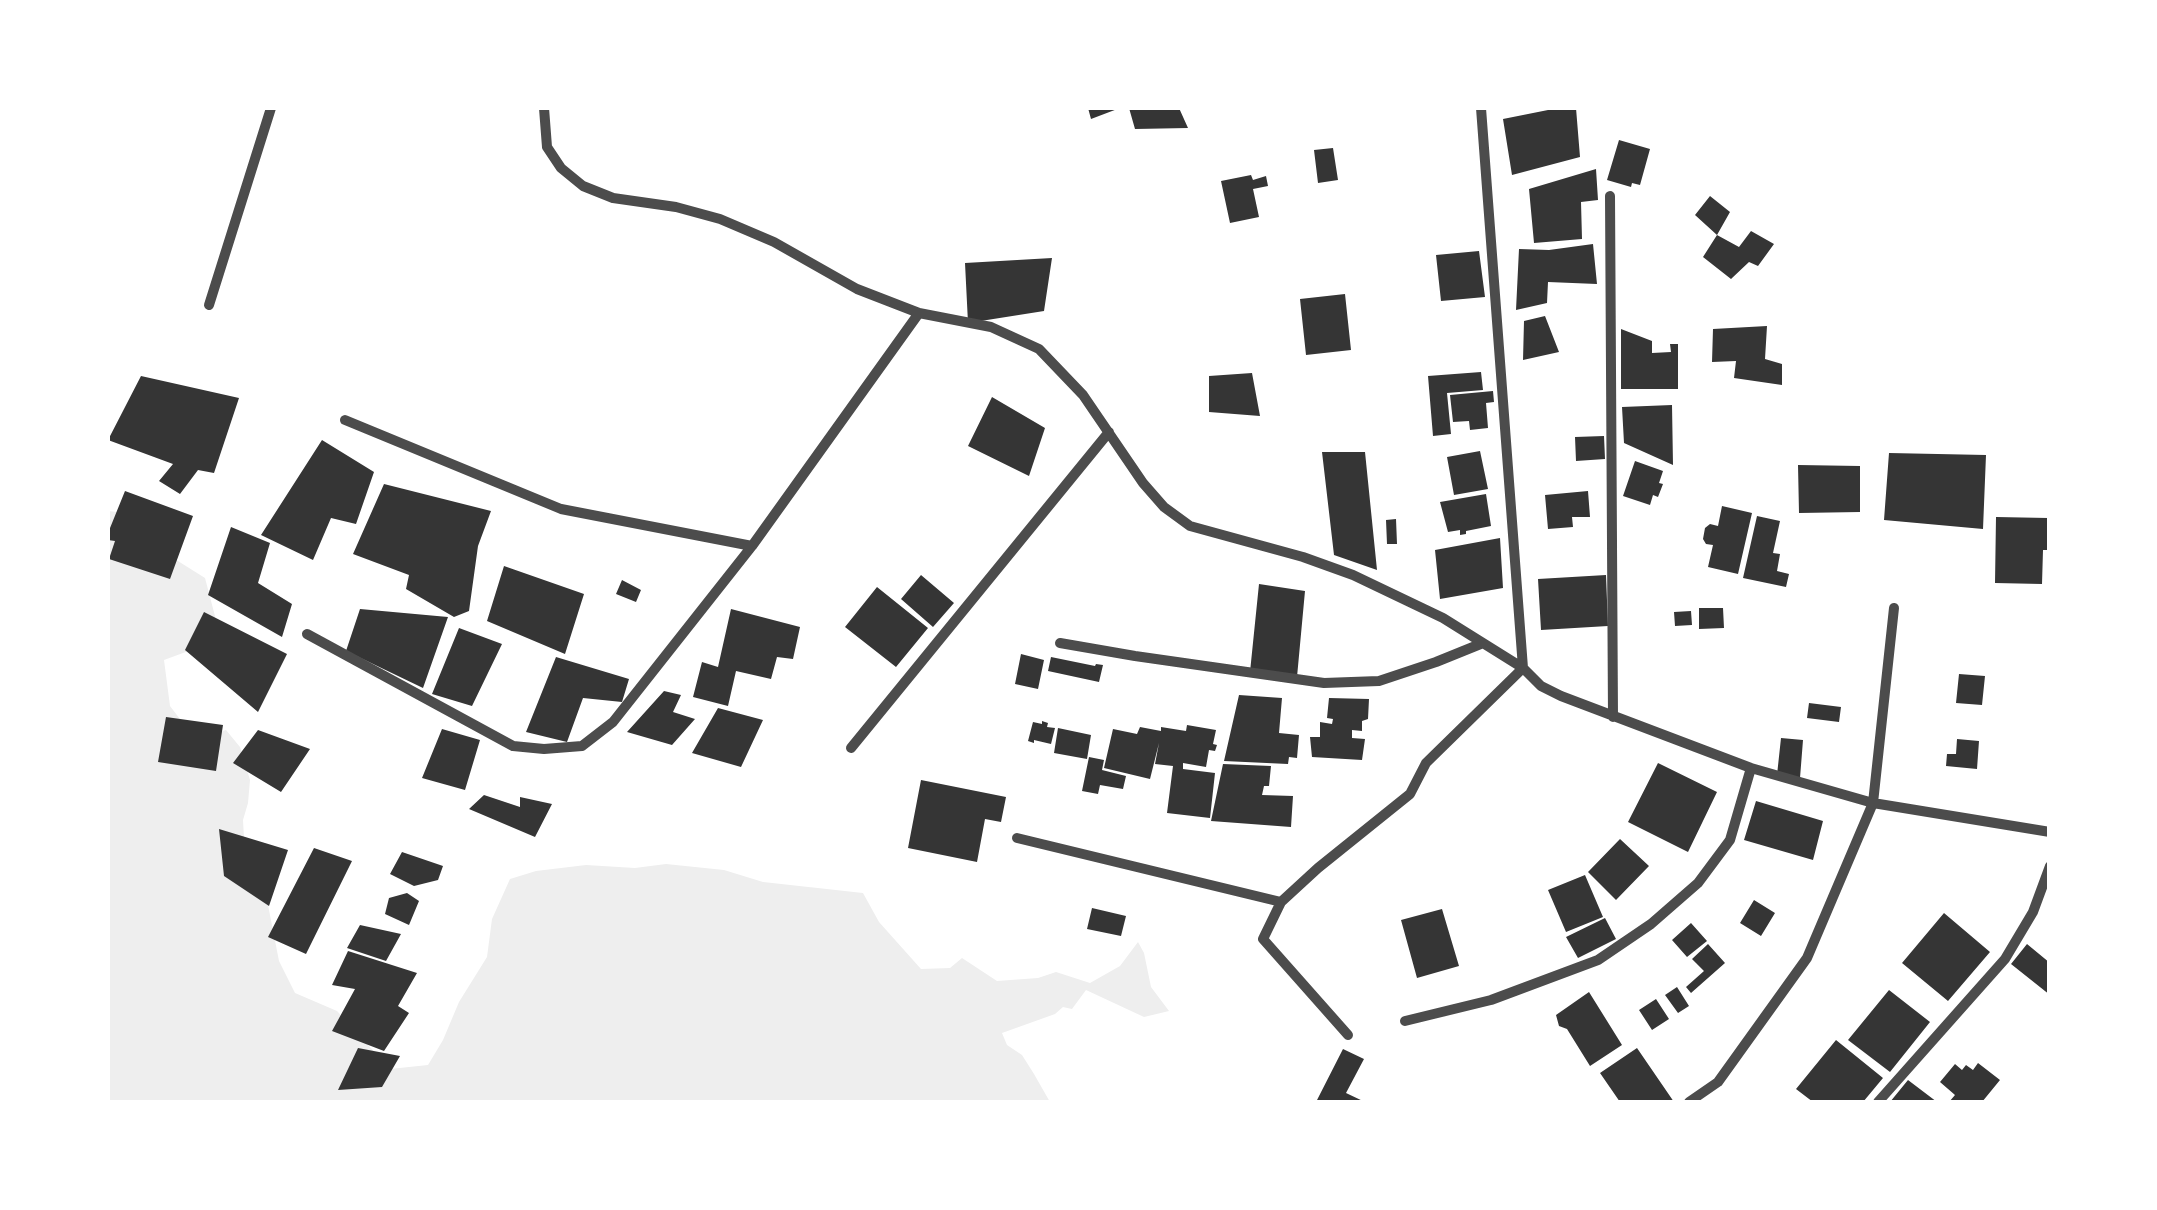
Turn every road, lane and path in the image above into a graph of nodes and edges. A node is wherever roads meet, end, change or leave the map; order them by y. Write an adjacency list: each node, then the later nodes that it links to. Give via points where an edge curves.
1 (271, 108): 5 (street)
2 (544, 108): 6 (street, via 547,148 582,186 720,219 856,289)
3 (1481, 108): 14 (street)
4 (1610, 196): 15 (street)
5 (209, 305)
6 (919, 313): 8 (street, via 990,328 1040,349); 9 (street)
7 (345, 420): 9 (street, via 561,509)
8 (1109, 432): 13 (street, via 1143,483 1190,526 1353,576); 16 (street)
9 (752, 546): 11 (street, via 612,722 582,746 514,746)
10 (1894, 608): 18 (street)
11 (307, 634)
12 (1060, 643): 13 (street, via 1324,683 1379,681)
13 (1483, 643): 14 (street)
14 (1523, 668): 15 (street, via 1540,686); 22 (street, via 1426,762 1410,794)
15 (1613, 717): 17 (street)
16 (851, 748)
17 (1751, 768): 18 (street); 23 (street, via 1730,840 1698,883 1651,924 1598,960 1490,1000)
18 (1873, 802): 19 (street); 25 (street, via 1807,958 1718,1082)
19 (2050, 832)
20 (1018, 838): 22 (street)
21 (2050, 866): 26 (street, via 2006,959)
22 (1282, 902): 24 (street, via 1263,938)
23 (1405, 1022)
24 (1348, 1035)
25 (1689, 1102)
26 (1878, 1102)

